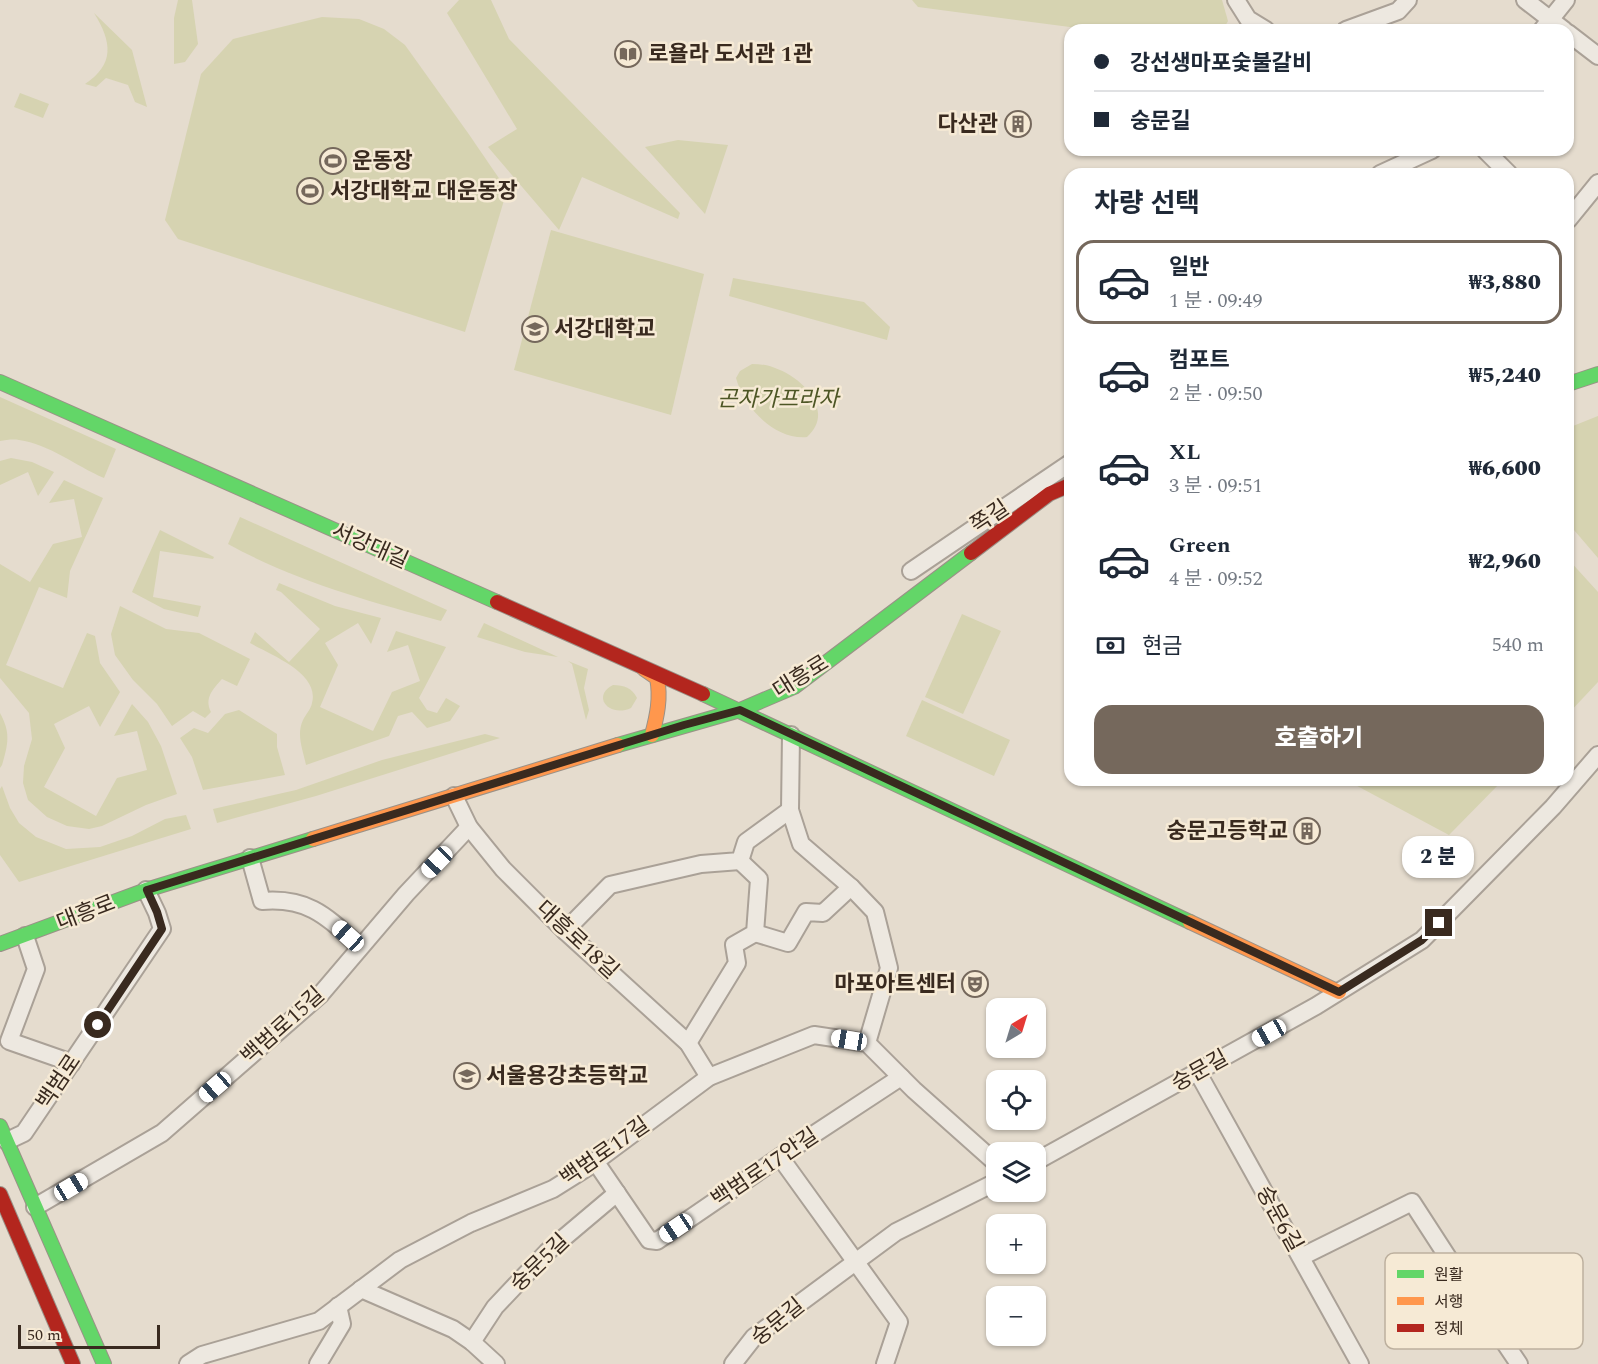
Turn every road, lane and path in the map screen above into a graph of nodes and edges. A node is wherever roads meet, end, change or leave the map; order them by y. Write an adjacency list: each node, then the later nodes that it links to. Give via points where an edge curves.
1 (1236, 0): 5 (street, via 1248,19)
2 (1408, 0): 6 (street, via 1398,11)
3 (1525, 0): 7 (street)
4 (1566, 0): 8 (street)
5 (1256, 24)
6 (1362, 24)
7 (1545, 24)
8 (1547, 24)
9 (1574, 37): 10 (street)
10 (1598, 56)
11 (1419, 156): 13 (street)
12 (1491, 156): 14 (street)
13 (1393, 168)
14 (1503, 168)
15 (1598, 183): 16 (street)
16 (1574, 213)
17 (1598, 374): 19 (main road)
18 (0, 382): 23 (main road, 서강대길)
19 (1574, 382)
20 (1064, 467): 22 (street, 쪽길)
21 (1064, 487): 24 (main road, 대흥로, via 1049,494 794,687)
22 (911, 571)
23 (637, 664): 24 (main road, 서강대길); 25 (main road, via 657,678 660,692)
24 (740, 710): 25 (main road, 대흥로); 26 (main road, 서강대길)
25 (652, 735): 30 (main road, 대흥로)
26 (791, 735): 31 (street); 42 (main road, 서강대길)
27 (1598, 755): 28 (street, 숭문길)
28 (1574, 783)
29 (1571, 786): 42 (street, 숭문길, via 1422,940)
30 (454, 796): 32 (street, 대흥로18길); 33 (main road, 대흥로)
31 (790, 810): 34 (street, via 746,842); 35 (street, via 801,844)
32 (469, 827): 37 (street, 대흥로18길, via 503,869); 41 (street, 백범로15길)
33 (250, 858): 36 (main road, 대흥로); 41 (street, via 262,901 283,899 323,913)
34 (740, 861): 37 (street, via 701,864 610,885); 38 (street, via 759,879)
35 (851, 888): 38 (street, via 823,913 806,912 788,943); 44 (street, via 875,912 889,968)
36 (147, 890): 39 (main road, 대흥로); 45 (street, 백범로, via 162,929)
37 (565, 931): 43 (street, 대흥로18길)
38 (754, 933): 43 (street, via 734,945 736,963)
39 (25, 936): 40 (main road, 대흥로); 45 (street, via 36,969 9,1041)
40 (0, 944)
41 (360, 947): 57 (street, 백범로15길, via 320,995 162,1133)
42 (1339, 992): 46 (street, 숭문길)
43 (688, 1043): 47 (street, 대흥로18길)
44 (867, 1043): 47 (street, 백범로17길, via 814,1035); 48 (street)
45 (72, 1063): 49 (street, 백범로, via 24,1133)
46 (1198, 1073): 51 (street, 숭문길); 59 (street, 숭문6길)
47 (709, 1077): 53 (street, 백범로17길)
48 (901, 1077): 50 (street); 52 (street, 백범로17안길)
49 (3, 1134): 57 (main road, 백범로)
50 (986, 1154)
51 (1046, 1156)
52 (780, 1157): 55 (street, 백범로17안길, via 657,1241 649,1240); 60 (street)
53 (596, 1161): 55 (street, 백범로17안길); 61 (street, 백범로17길, via 553,1189 471,1223 400,1260)
54 (986, 1187): 60 (street, 숭문길, via 896,1232)
55 (617, 1193): 63 (street, 숭문5길, via 547,1252 495,1307)
56 (2, 1205): 65 (main road)
57 (35, 1207): 66 (main road, 백범로)
58 (1445, 1253): 59 (street, via 1412,1202)
59 (1300, 1257): 73 (street, 숭문6길)
60 (855, 1262): 71 (street, 숭문길, via 754,1337); 72 (street, via 900,1322)
61 (361, 1289): 62 (street, 백범로17길); 63 (street, via 453,1329)
62 (338, 1306): 67 (street, 백범로17길, via 319,1321 202,1355); 68 (street, via 342,1324)
63 (472, 1342): 69 (street); 70 (street)
64 (1509, 1349): 74 (street)
65 (73, 1364)
66 (104, 1364)
67 (188, 1364)
68 (318, 1364)
69 (475, 1364)
70 (496, 1364)
71 (733, 1364)
72 (885, 1364)
73 (1360, 1364)
74 (1519, 1364)

